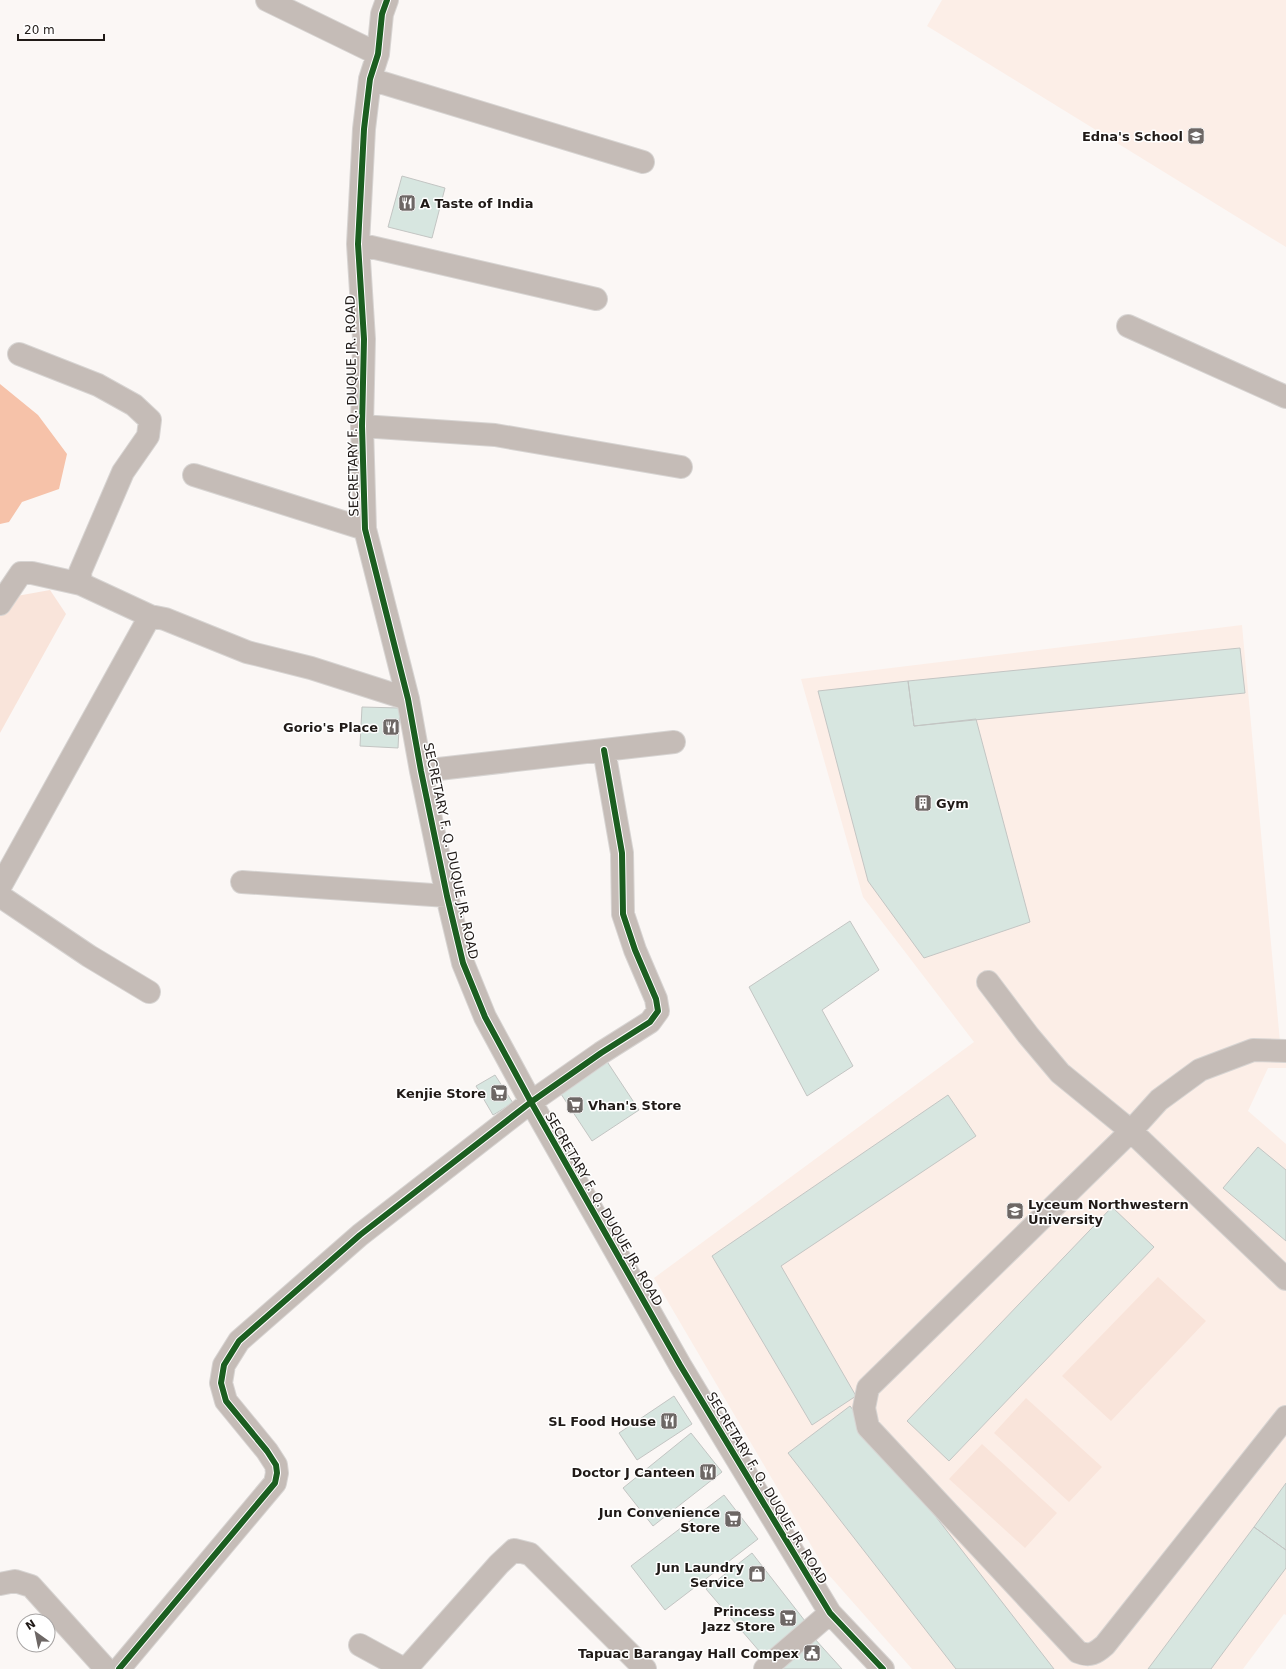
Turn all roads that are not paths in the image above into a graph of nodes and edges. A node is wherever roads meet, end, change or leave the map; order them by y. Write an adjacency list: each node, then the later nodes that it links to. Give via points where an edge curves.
1 (267, 0): 3 (street)
2 (387, 0): 3 (street, SECRETARY F. Q. DUQUE JR. ROAD, via 382,14)
3 (378, 54): 4 (street, SECRETARY F. Q. DUQUE JR. ROAD)
4 (370, 79): 5 (street); 6 (street, SECRETARY F. Q. DUQUE JR. ROAD, via 364,129)
5 (643, 162)
6 (358, 244): 7 (street); 11 (street, SECRETARY F. Q. DUQUE JR. ROAD, via 364,339)
7 (596, 299)
8 (1128, 326): 10 (street)
9 (19, 354): 15 (street, via 98,386 134,405 150,420 148,436 123,472 80,572)
10 (1286, 397)
11 (362, 426): 12 (street, via 495,435); 14 (street, SECRETARY F. Q. DUQUE JR. ROAD)
12 (681, 467)
13 (194, 475): 14 (street)
14 (365, 529): 18 (street, SECRETARY F. Q. DUQUE JR. ROAD)
15 (81, 584): 16 (street, via 21,573); 17 (street)
16 (0, 604)
17 (150, 616): 18 (street, via 165,619 247,652 311,668); 23 (street)
18 (408, 699): 21 (street, SECRETARY F. Q. DUQUE JR. ROAD)
19 (674, 742): 20 (street)
20 (604, 750): 21 (street); 29 (street, via 622,853 623,914 656,999 658,1011 650,1022)
21 (421, 771): 25 (street, SECRETARY F. Q. DUQUE JR. ROAD)
22 (242, 882): 25 (street)
23 (0, 887)
24 (0, 896): 27 (street, via 89,956)
25 (447, 896): 29 (street, SECRETARY F. Q. DUQUE JR. ROAD, via 463,962 485,1017)
26 (988, 982): 30 (street, via 1060,1072)
27 (149, 992)
28 (1286, 1051): 30 (street, via 1253,1050 1200,1070 1158,1100)
29 (531, 1102): 34 (street, SECRETARY F. Q. DUQUE JR. ROAD, via 680,1365); 37 (street, via 360,1235 239,1342 224,1365 221,1383 226,1401 276,1465 274,1483)
30 (1131, 1131): 31 (street); 32 (street, via 868,1388 864,1408 868,1427 1078,1652 1085,1655 1094,1654 1105,1645)
31 (1286, 1279)
32 (1286, 1417)
33 (0, 1584): 36 (street, via 15,1581 31,1586)
34 (830, 1612): 40 (street); 41 (street, SECRETARY F. Q. DUQUE JR. ROAD)
35 (360, 1645): 38 (street)
36 (106, 1669)
37 (119, 1669)
38 (405, 1669): 39 (street, via 514,1550 530,1554)
39 (645, 1669)
40 (765, 1669)
41 (883, 1669)

